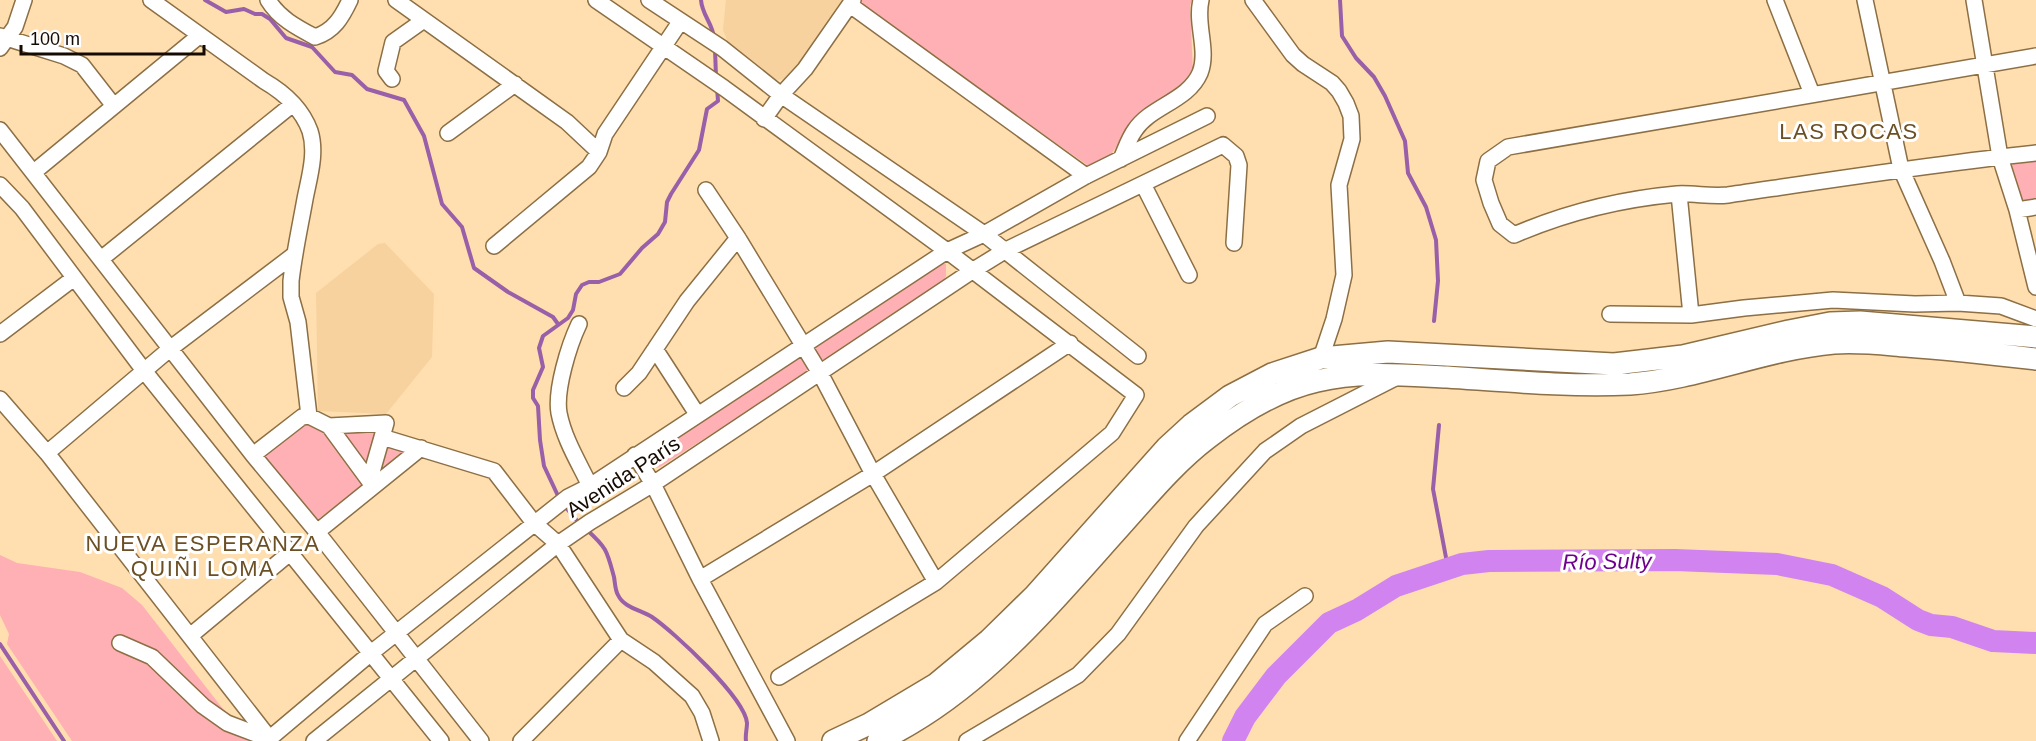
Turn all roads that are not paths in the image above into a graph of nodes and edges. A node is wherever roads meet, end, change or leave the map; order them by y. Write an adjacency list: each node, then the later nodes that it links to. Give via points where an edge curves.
1 (24, 0): 17 (street, via 15,27)
2 (151, 0): 16 (street)
3 (268, 0): 4 (street, via 291,24 315,37 335,26)
4 (350, 0)
5 (396, 0): 14 (street)
6 (596, 0): 18 (street)
7 (649, 0): 15 (street)
8 (1201, 0): 35 (street, via 1200,72 1186,92 1135,129)
9 (1253, 0): 70 (street, via 1293,55 1339,91 1350,116 1352,139 1339,185 1344,275)
10 (1775, 0): 25 (street)
11 (1865, 0): 23 (street)
12 (1974, 0): 20 (street)
13 (851, 3): 24 (street, via 805,69); 38 (street)
14 (424, 20): 21 (street, via 393,42 386,71); 22 (street)
15 (680, 22): 18 (street); 24 (street, via 722,48)
16 (200, 36): 26 (street, via 279,90); 27 (street)
17 (3, 41): 27 (street, via 64,56 82,65)
18 (663, 47): 29 (street); 32 (street, via 605,134)
19 (2036, 56): 20 (street)
20 (1983, 65): 23 (street); 34 (street)
21 (392, 79)
22 (515, 84): 31 (street); 32 (street, via 567,122)
23 (1883, 84): 25 (street); 36 (street)
24 (781, 94): 29 (street); 46 (street)
25 (1812, 94): 42 (street, via 1508,147 1488,162 1484,180 1500,224 1514,235 1591,209)
26 (293, 104): 52 (street, via 310,131 313,148); 53 (street)
27 (114, 106): 37 (street)
28 (1207, 116): 35 (street, Avenida París)
29 (764, 119): 51 (street)
30 (0, 130): 37 (street)
31 (448, 133)
32 (599, 153): 49 (street, via 589,167)
33 (2036, 153): 34 (street)
34 (2000, 157): 36 (street); 45 (street)
35 (1121, 159): 38 (street, Avenida París)
36 (1902, 169): 42 (street, via 1724,196); 58 (street)
37 (34, 172): 53 (street)
38 (1086, 176): 46 (street, Avenida París)
39 (1143, 184): 48 (street, Avenida París, via 1223,144 1236,156 1239,165); 50 (street, Avenida París); 55 (street)
40 (0, 185): 43 (street)
41 (706, 190): 47 (street)
42 (1679, 194): 60 (street)
43 (6, 195): 56 (street)
44 (2036, 207): 45 (street)
45 (2017, 210): 57 (street)
46 (984, 234): 50 (street); 51 (street, Avenida París)
47 (738, 238): 66 (street); 68 (street)
48 (1234, 243)
49 (494, 246)
50 (1006, 250): 54 (street, Avenida París); 69 (street)
51 (947, 251): 54 (street); 66 (street, Avenida París)
52 (295, 254): 67 (street); 78 (street, via 291,297 298,322)
53 (101, 259): 67 (street)
54 (972, 271): 65 (street); 73 (street, Avenida París)
55 (1189, 275)
56 (74, 278): 63 (street); 72 (street)
57 (2036, 286)
58 (1958, 303): 60 (street, via 1833,300); 61 (street, via 2001,306)
59 (1610, 314): 60 (street)
60 (1691, 315)
61 (2036, 318)
62 (579, 324): 88 (street, via 559,394 559,411)
63 (0, 334)
64 (2036, 337): 70 (highway, via 1860,322 1830,323 1683,356 1614,364 1388,352)
65 (1070, 343): 85 (street); 94 (street, via 1137,394 1112,433)
66 (802, 347): 73 (street); 77 (street, Avenida París)
67 (171, 348): 72 (street); 83 (street)
68 (656, 349): 75 (street); 77 (street)
69 (1138, 356)
70 (1322, 358): 111 (highway, via 1272,374 1240,390 1191,425 989,640 936,684)
71 (2036, 359): 74 (highway, via 1837,342 1640,383)
72 (145, 372): 82 (street); 92 (street)
73 (820, 373): 85 (street); 86 (street, Avenida París)
74 (1402, 375): 112 (highway, via 1351,375 1314,382 1278,394 1239,415 1204,440 1166,476 1050,604 977,677 897,733); 113 (street, via 1301,426 1265,451 1196,526 1118,634 1078,675)
75 (624, 387)
76 (0, 399): 82 (street)
77 (698, 414): 84 (street, Avenida París)
78 (309, 416): 79 (street); 83 (street, via 302,417)
79 (329, 426): 80 (street, via 386,423); 87 (street)
80 (382, 437): 81 (street); 87 (street, via 372,472)
81 (421, 448): 87 (street); 89 (street, via 494,471)
82 (47, 453): 97 (street)
83 (253, 455): 90 (street)
84 (635, 455): 86 (street); 88 (street, Avenida París)
85 (873, 474): 93 (street); 94 (street)
86 (653, 484): 91 (street, Avenida París); 93 (street)
87 (373, 486): 90 (street)
88 (590, 486): 89 (street, Avenida París)
89 (534, 523): 91 (street); 96 (street, Avenida París)
90 (317, 532): 96 (street)
91 (558, 544): 98 (street); 101 (street, Avenida París)
92 (291, 552): 97 (street); 100 (street)
93 (700, 579): 110 (street)
94 (936, 582): 103 (street)
95 (1305, 596): 114 (street, via 1265,624)
96 (396, 633): 100 (street, Avenida París); 101 (street)
97 (190, 636): 104 (street)
98 (621, 640): 108 (street); 109 (street, via 654,662 692,696)
99 (120, 643): 104 (street, via 152,657 203,706 227,723)
100 (371, 652): 102 (street); 104 (street, Avenida París)
101 (417, 658): 102 (street, Avenida París); 107 (street)
102 (391, 678): 105 (street, Avenida París); 106 (street)
103 (779, 678)
104 (270, 740)
105 (314, 741)
106 (441, 741)
107 (481, 741)
108 (521, 741)
109 (711, 741)
110 (787, 741)
111 (833, 741)
112 (878, 741)
113 (967, 741)
114 (1187, 741)

